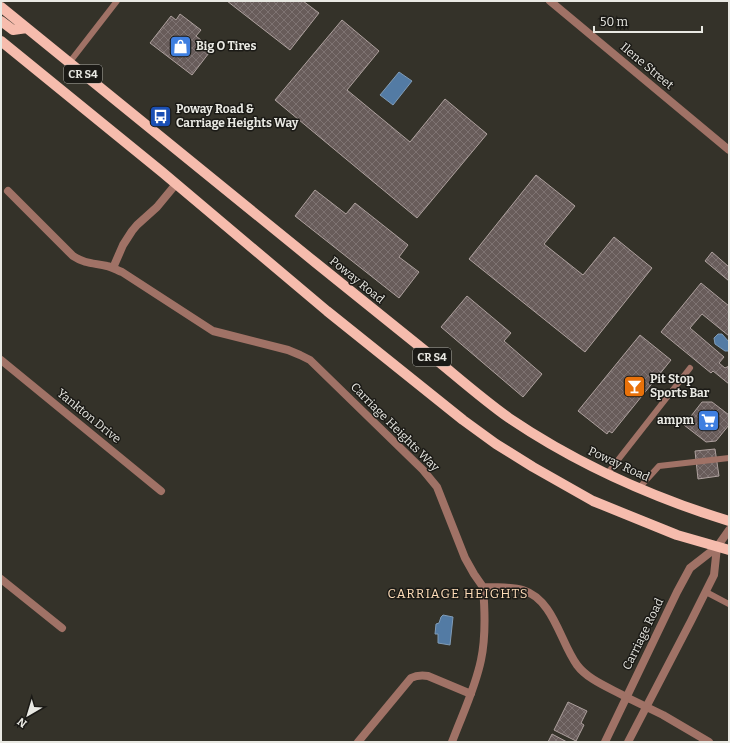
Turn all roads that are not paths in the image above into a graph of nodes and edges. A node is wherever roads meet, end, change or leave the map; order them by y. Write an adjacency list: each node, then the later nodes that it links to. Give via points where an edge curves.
1 (117, 1): 7 (lane)
2 (550, 1): 8 (street, Ilene Street)
3 (1, 7): 5 (main road, Poway Road / CR S4)
4 (1, 21): 5 (main road, via 13,30)
5 (28, 28): 7 (main road, Poway Road / CR S4)
6 (1, 41): 9 (main road, CR S4)
7 (69, 63): 15 (main road, Poway Road / CR S4, via 508,417)
8 (729, 150)
9 (176, 184): 11 (street, via 132,231); 20 (main road, CR S4, via 327,311 496,444 593,501 677,535)
10 (8, 191): 11 (street, Carriage Heights Way, via 73,256 87,263)
11 (113, 268): 23 (street, Carriage Heights Way, via 214,331 288,350 310,360 437,487 465,558)
12 (1, 360): 17 (street, Yankton Drive)
13 (690, 368): 15 (lane)
14 (729, 458): 16 (lane, via 658,466)
15 (607, 474): 16 (main road, Poway Road / CR S4)
16 (639, 488): 18 (main road, Poway Road / CR S4)
17 (161, 491)
18 (729, 521)
19 (729, 530): 20 (street, Carriage Road)
20 (717, 547): 21 (main road, CR S4); 24 (street, Carriage Road, via 714,575); 28 (street, Carriage Road, via 690,568)
21 (729, 550)
22 (1, 579): 26 (street)
23 (483, 586): 27 (street, via 483,646); 28 (street, via 531,593 551,614 578,666 591,678)
24 (706, 592): 25 (lane); 29 (street, Carriage Road)
25 (729, 604)
26 (62, 628)
27 (471, 694): 30 (street, via 428,676 411,678); 31 (street)
28 (626, 697): 29 (street); 32 (street, Carriage Road)
29 (646, 707): 33 (street, Carriage Road); 34 (street)
30 (358, 742)
31 (452, 742)
32 (605, 742)
33 (628, 742)
34 (709, 742)

